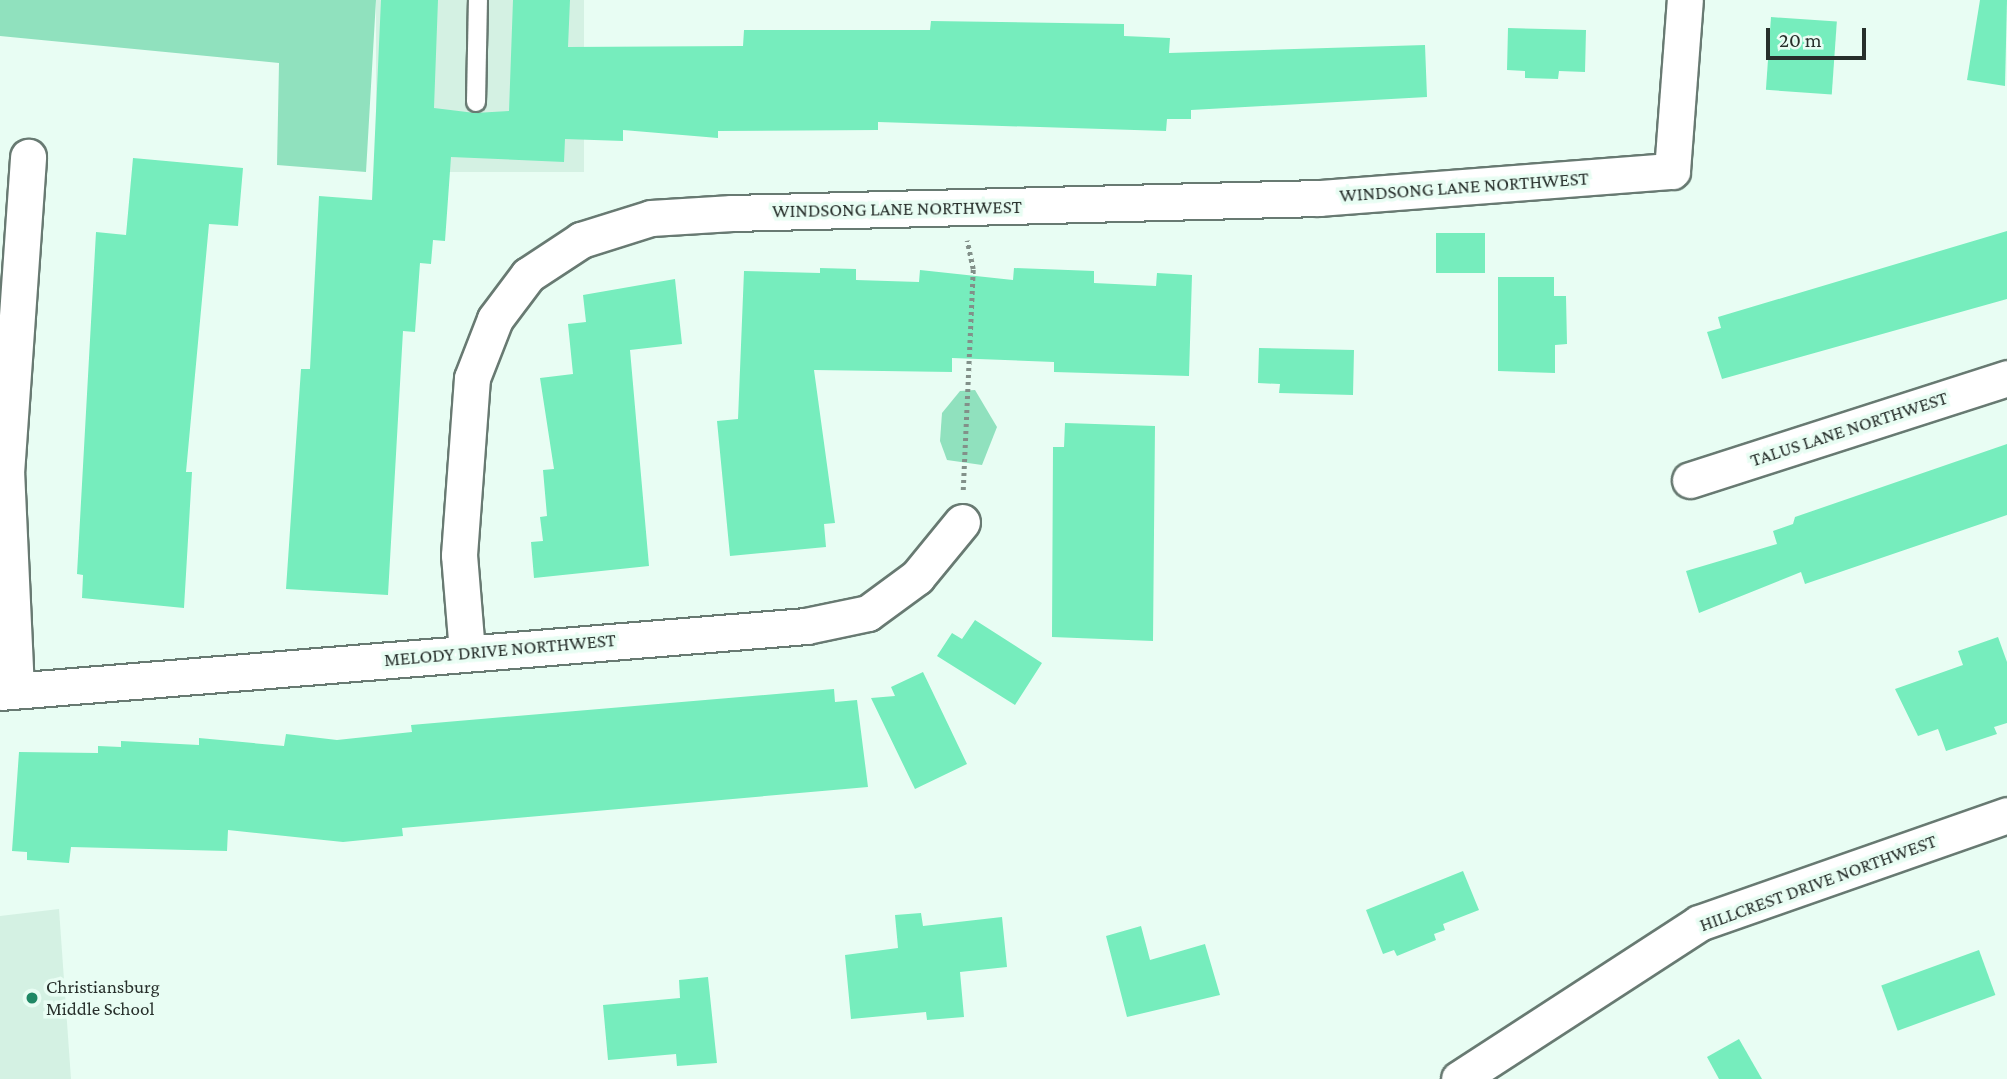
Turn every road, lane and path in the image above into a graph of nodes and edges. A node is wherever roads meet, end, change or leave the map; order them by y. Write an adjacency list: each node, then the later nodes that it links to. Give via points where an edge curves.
1 (478, 0): 3 (lane)
2 (1685, 0): 5 (street, WINDSONG LANE NORTHWEST, via 1672,171 1319,198)
3 (476, 102)
4 (28, 158): 10 (street, via 6,474)
5 (966, 208): 8 (path, via 973,269); 9 (street, WINDSONG LANE NORTHWEST, via 650,219 581,240 528,275 495,319 472,378 459,555)
6 (2007, 378): 7 (street, TALUS LANE NORTHWEST)
7 (1690, 480)
8 (962, 522): 9 (street, MELODY DRIVE NORTHWEST, via 917,577 868,613 806,626)
9 (467, 652): 10 (street, MELODY DRIVE NORTHWEST)
10 (8, 691)
11 (2007, 815): 12 (street, HILLCREST DRIVE NORTHWEST, via 1699,923)
12 (1460, 1079)

